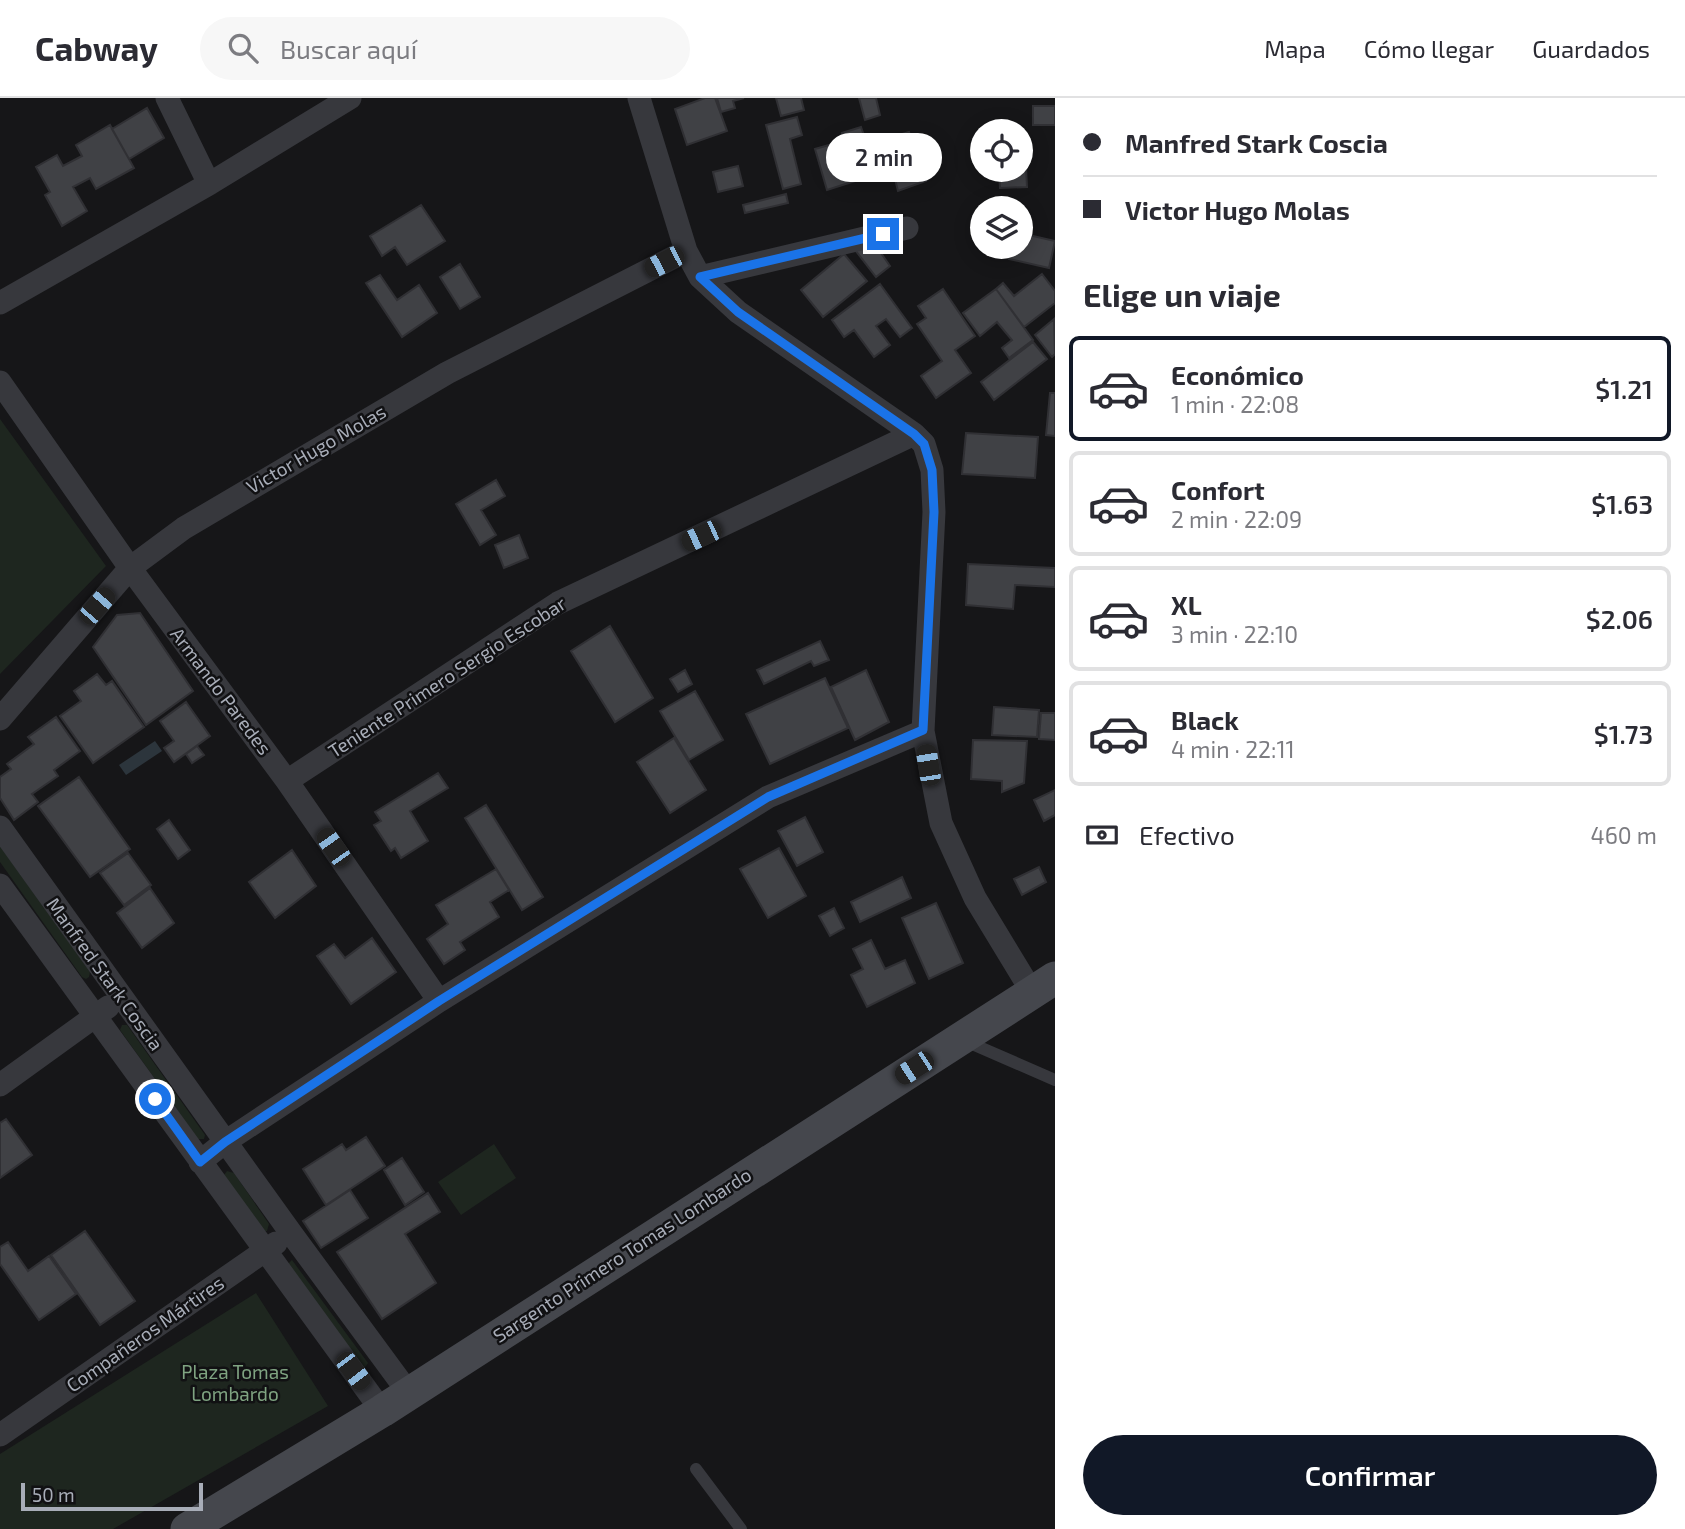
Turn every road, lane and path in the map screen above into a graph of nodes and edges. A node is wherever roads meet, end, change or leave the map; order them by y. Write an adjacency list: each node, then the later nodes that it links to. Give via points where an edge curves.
1 (167, 98): 4 (street)
2 (350, 98): 4 (street)
3 (639, 98): 6 (street)
4 (209, 184): 8 (street)
5 (907, 228): 7 (street)
6 (686, 251): 7 (street); 11 (street, Victor Hugo Molas, via 447,373 245,490)
7 (700, 277): 10 (street, via 738,312)
8 (0, 303)
9 (0, 382): 11 (street, Armando Paredes)
10 (914, 434): 13 (street, via 924,444 932,470 934,512); 14 (street, Teniente Primero Sergio Escobar, via 558,603)
11 (130, 568): 12 (street, Victor Hugo Molas); 14 (street, Armando Paredes)
12 (0, 719)
13 (923, 730): 17 (street, via 941,823 975,898); 19 (street, via 768,797)
14 (287, 781): 19 (street, Armando Paredes)
15 (0, 827): 18 (street, Manfred Stark Coscia)
16 (0, 885): 20 (street, Manfred Stark Coscia)
17 (1043, 985): 21 (street, Sargento Primero Tomas Lombardo)
18 (122, 997): 20 (street); 24 (street, Manfred Stark Coscia)
19 (439, 1001): 24 (street)
20 (96, 1016): 23 (street); 25 (street, Manfred Stark Coscia)
21 (960, 1039): 22 (lane); 28 (street, Sargento Primero Tomas Lombardo)
22 (1055, 1080)
23 (0, 1085)
24 (225, 1142): 25 (street); 26 (street, Manfred Stark Coscia)
25 (200, 1162): 27 (street, Manfred Stark Coscia)
26 (290, 1233): 27 (street, Compañeros Mártires); 28 (street, Manfred Stark Coscia)
27 (264, 1251): 28 (street, Manfred Stark Coscia); 29 (street, Compañeros Mártires)
28 (395, 1401): 31 (street, Sargento Primero Tomas Lombardo)
29 (0, 1435)
30 (696, 1469): 32 (lane)
31 (187, 1529)
32 (741, 1529)

